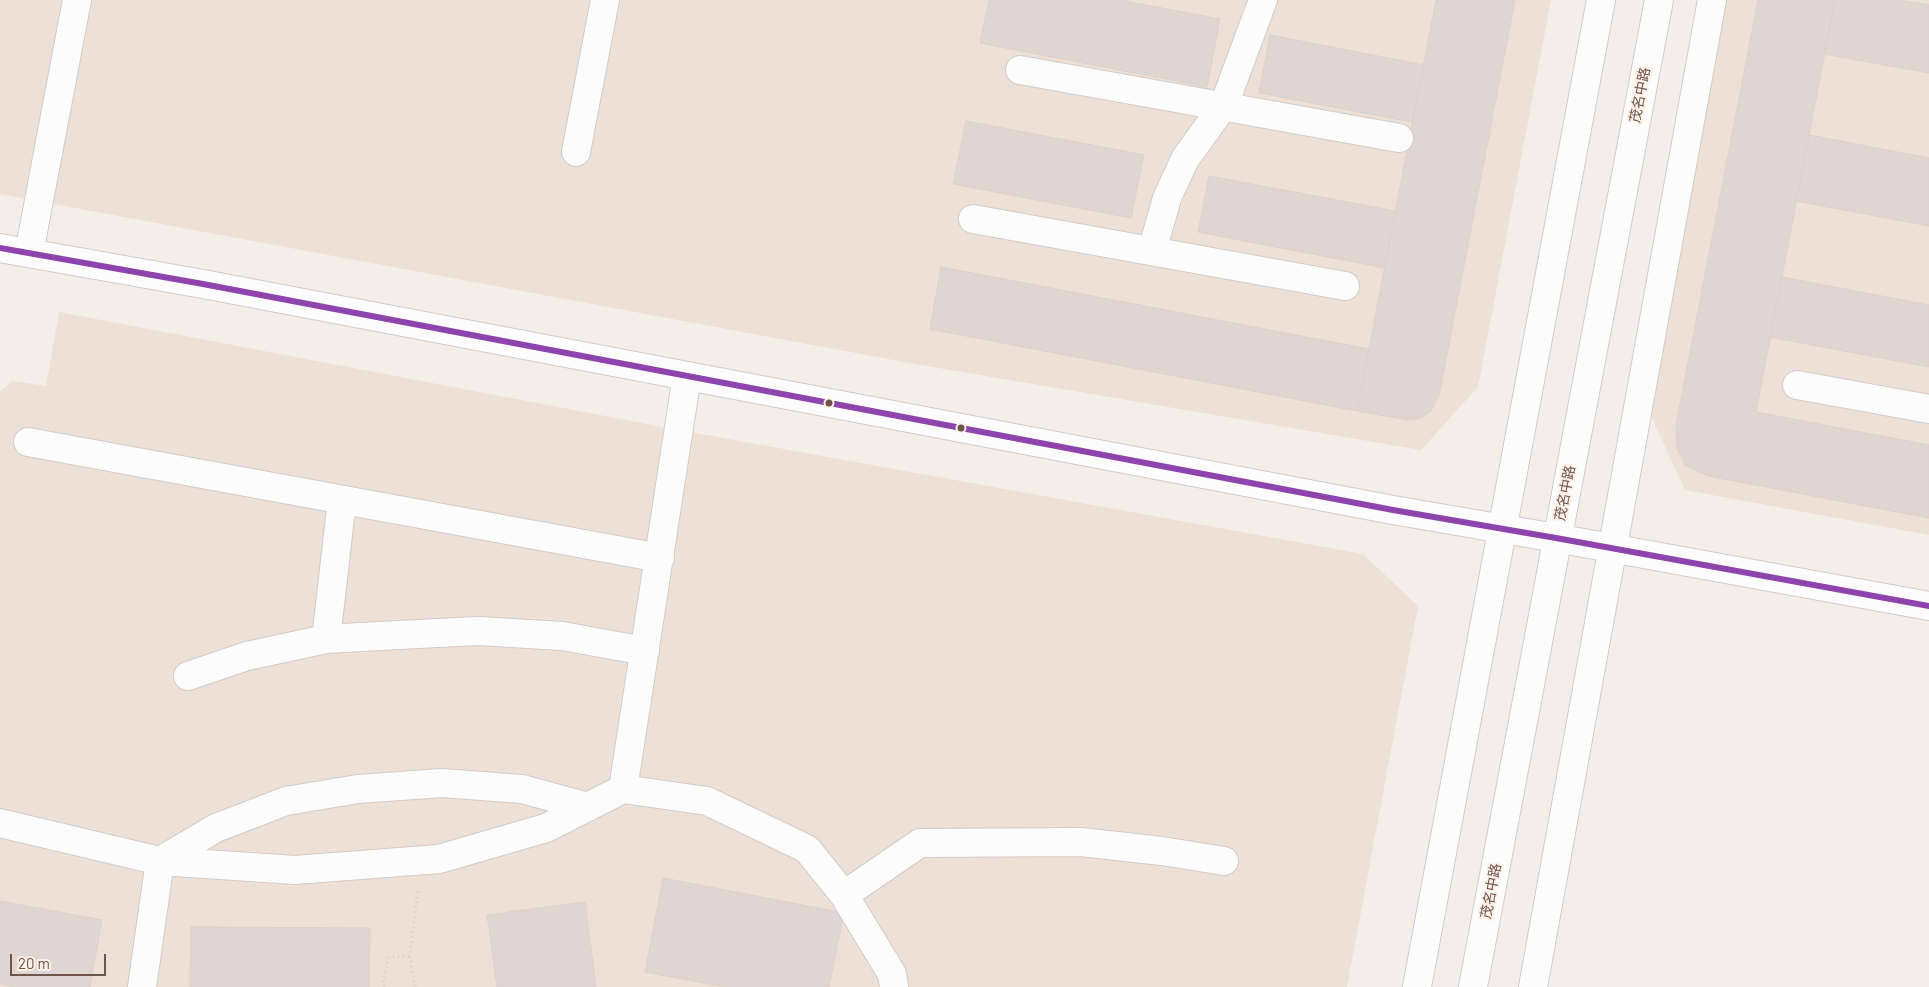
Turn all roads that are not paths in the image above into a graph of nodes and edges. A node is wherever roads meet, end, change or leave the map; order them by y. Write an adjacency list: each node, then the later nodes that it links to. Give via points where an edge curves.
1 (77, 0): 14 (street)
2 (605, 0): 10 (street)
3 (1263, 0): 8 (street)
4 (1600, 0): 21 (street)
5 (1659, 0): 22 (street, 茂名中路)
6 (1712, 0): 23 (street)
7 (1020, 70): 8 (street)
8 (1224, 105): 9 (street); 13 (street, via 1185,159 1167,198)
9 (1399, 138)
10 (576, 152)
11 (973, 219): 13 (street)
12 (0, 248): 14 (street)
13 (1152, 251): 15 (street)
14 (29, 253): 16 (street)
15 (1345, 286)
16 (687, 376): 21 (street); 24 (street)
17 (1797, 385): 18 (street)
18 (1929, 409)
19 (28, 442): 20 (street)
20 (342, 500): 24 (street); 26 (street)
21 (1503, 529): 22 (street); 37 (street)
22 (1556, 538): 23 (street); 38 (street, 茂名中路)
23 (1613, 548): 25 (street); 39 (street)
24 (660, 558): 27 (street)
25 (1929, 606)
26 (326, 639): 27 (street, via 478,631 562,636); 28 (street, via 247,656)
27 (645, 651): 29 (street)
28 (188, 676)
29 (623, 789): 30 (street); 34 (street, via 707,801 807,849)
30 (588, 807): 32 (street, via 546,828 439,858 295,870); 32 (street, via 522,789 442,782 358,789 286,801 216,828)
31 (0, 823): 32 (street)
32 (160, 861): 35 (street)
33 (1224, 861): 34 (street, via 1081,842 920,843)
34 (844, 895): 36 (street, via 892,974)
35 (142, 987)
36 (894, 987)
37 (1417, 987)
38 (1473, 987)
39 (1533, 987)

